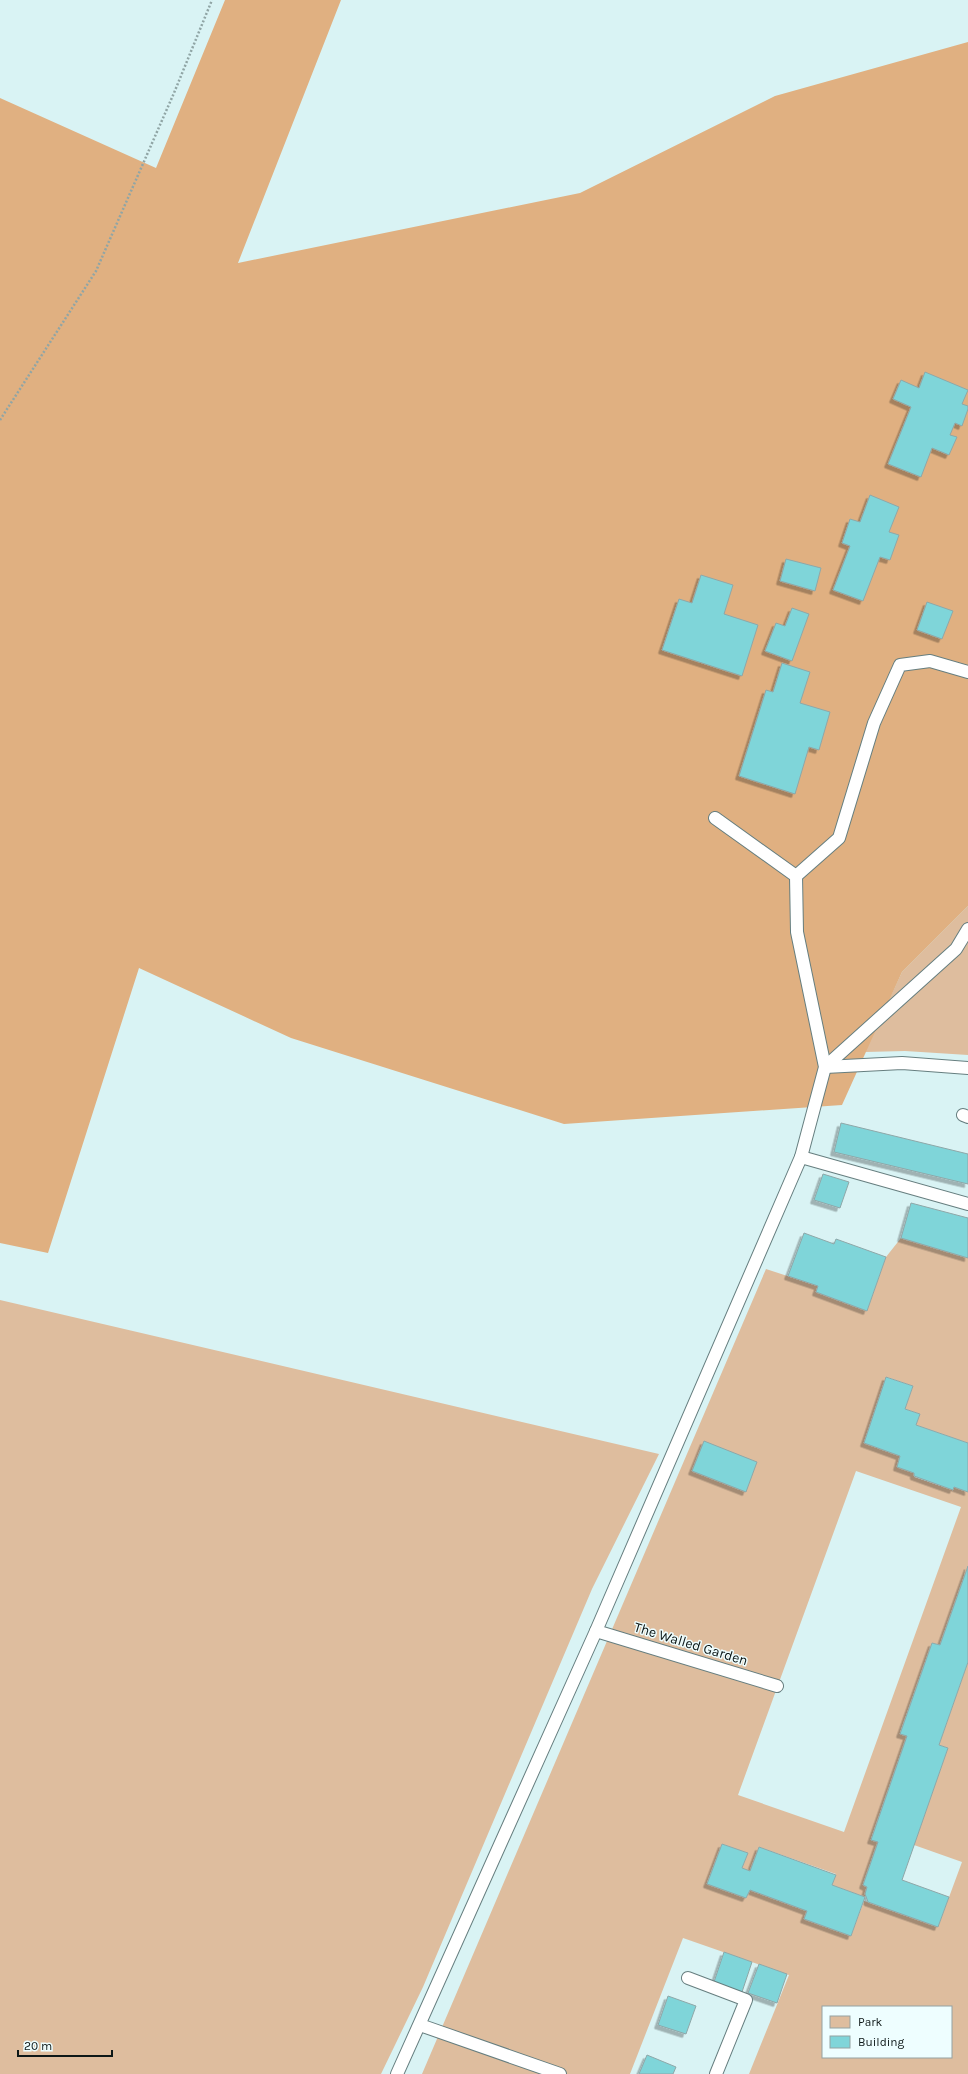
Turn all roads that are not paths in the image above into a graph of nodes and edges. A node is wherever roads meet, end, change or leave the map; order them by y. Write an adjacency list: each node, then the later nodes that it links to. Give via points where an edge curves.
1 (968, 672): 3 (lane, via 930,661 900,665 874,723 839,838)
2 (715, 818): 3 (lane)
3 (796, 876): 5 (lane, via 797,932)
4 (968, 929): 5 (lane, via 956,949)
5 (825, 1067): 6 (lane, via 902,1063); 7 (lane)
6 (968, 1068)
7 (801, 1157): 8 (lane); 9 (lane)
8 (968, 1204)
9 (596, 1631): 10 (lane, The Walled Garden); 12 (lane)
10 (777, 1686)
11 (688, 1978): 15 (lane, via 746,2000)
12 (420, 2025): 13 (lane); 14 (lane)
13 (398, 2074)
14 (560, 2074)
15 (716, 2074)

